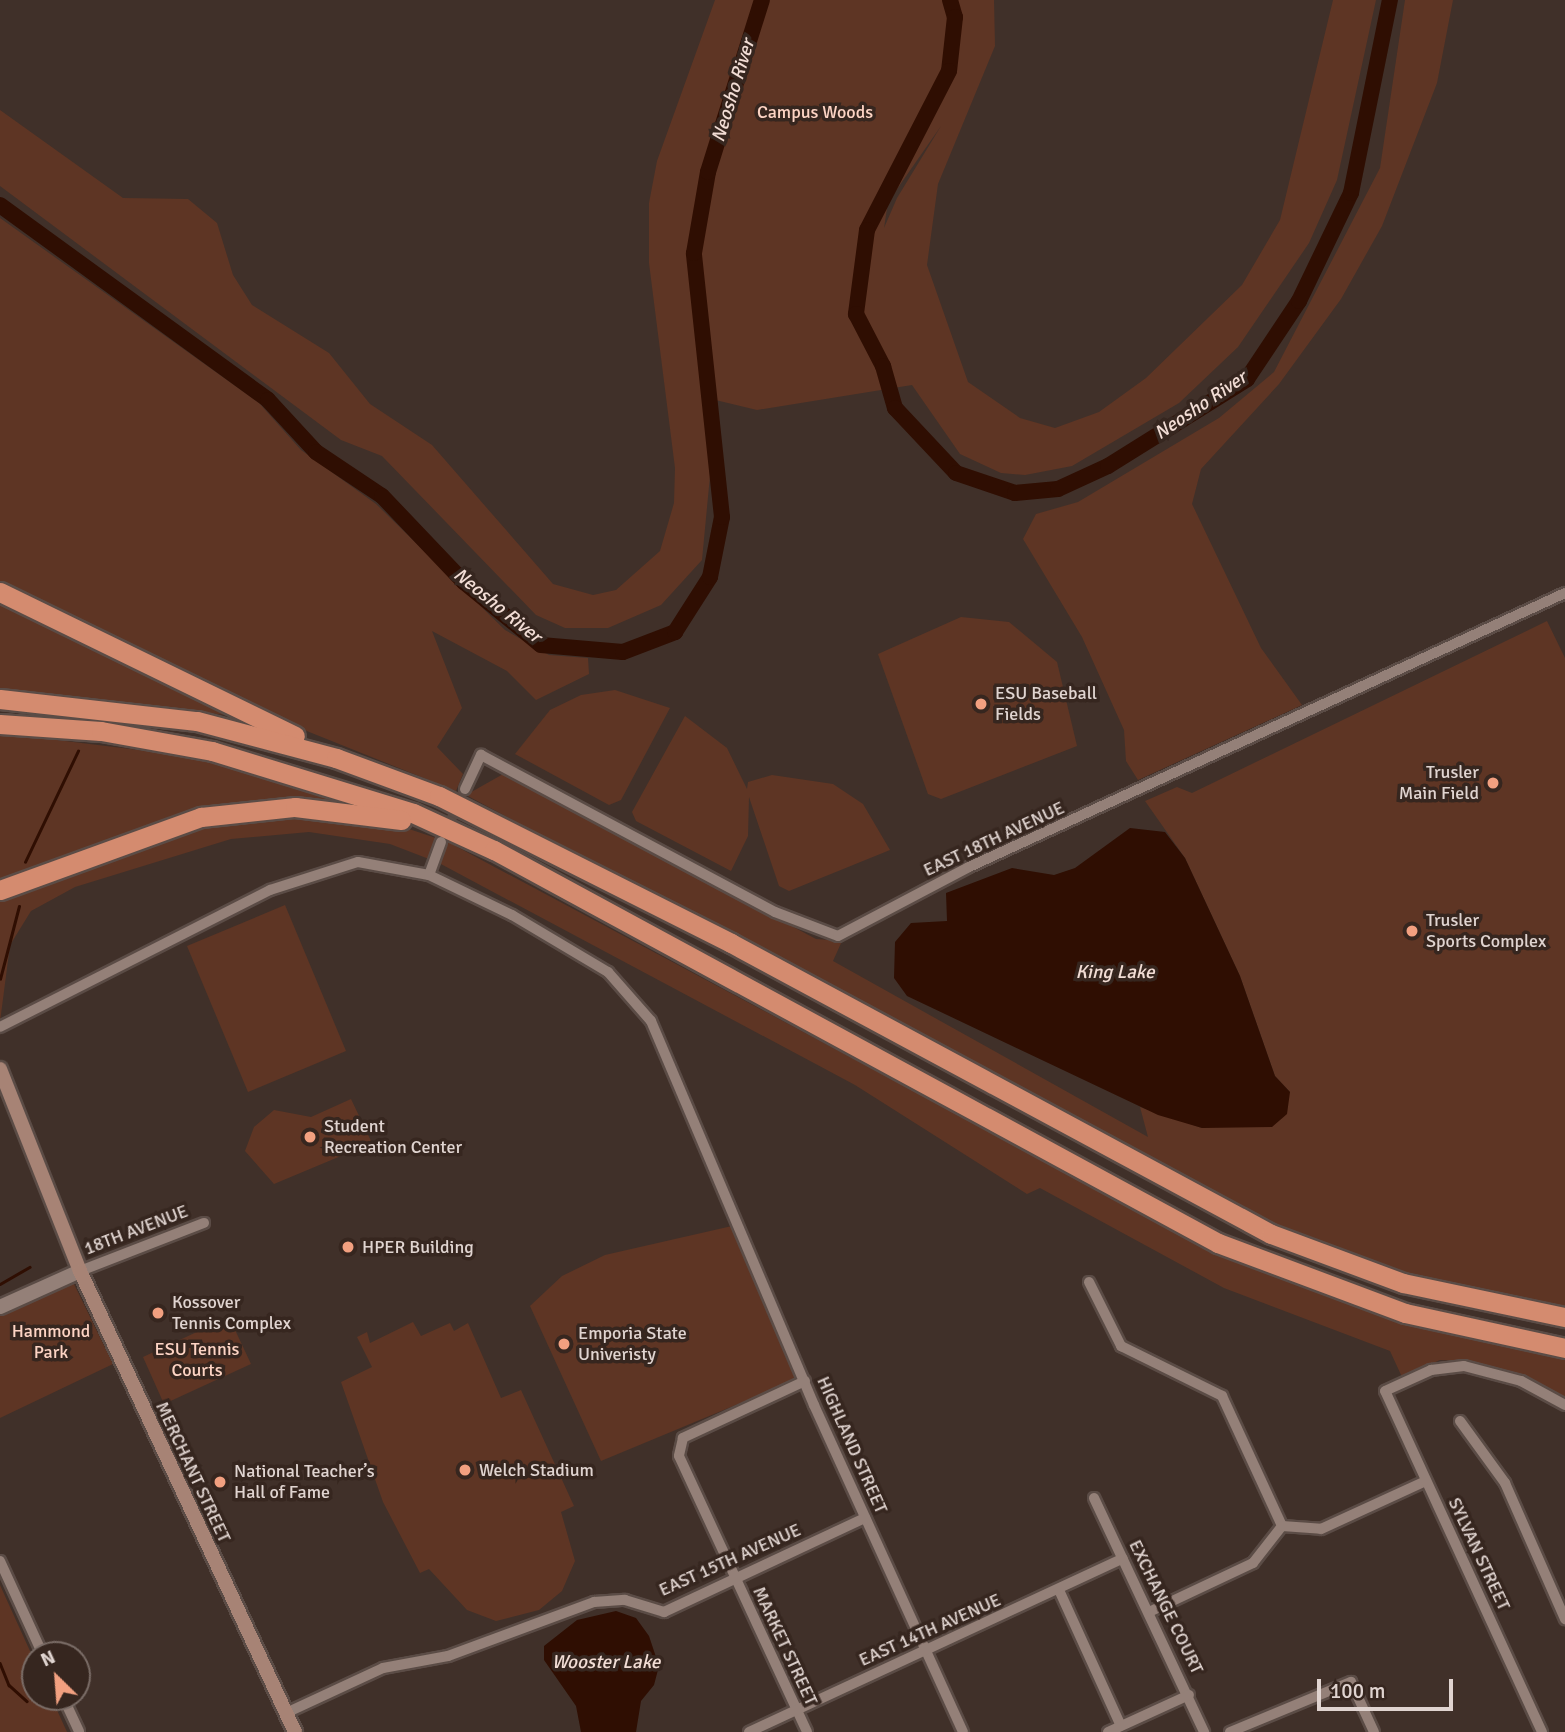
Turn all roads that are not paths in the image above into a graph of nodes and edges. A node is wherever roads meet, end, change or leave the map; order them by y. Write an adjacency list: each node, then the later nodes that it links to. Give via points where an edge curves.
1 (0, 592): 5 (highway)
2 (1565, 593): 6 (street, EAST 18TH AVENUE, via 969,867 838,936 775,912 481,755)
3 (0, 699): 5 (highway, via 152,713)
4 (0, 724): 8 (highway, via 101,731 212,751 353,790)
5 (337, 758): 17 (highway, via 439,796 731,943 1271,1234 1404,1283)
6 (465, 789)
7 (442, 842): 9 (street)
8 (475, 842): 10 (highway, via 382,814 259,809 155,830); 18 (highway, via 1218,1243 1405,1314)
9 (429, 876): 11 (street, HIGHLAND STREET, via 358,862 305,875); 19 (street, HIGHLAND STREET, via 512,915 608,972 651,1021)
10 (0, 890)
11 (0, 1027)
12 (0, 1069): 14 (main road, MERCHANT STREET)
13 (204, 1223): 14 (street, 18TH AVENUE)
14 (80, 1271): 16 (street); 37 (main road, MERCHANT STREET)
15 (1089, 1282): 25 (street, via 1121,1346 1222,1396)
16 (0, 1307)
17 (1565, 1317)
18 (1565, 1348)
19 (805, 1381): 24 (street, HIGHLAND STREET); 28 (street, MARKET STREET, via 683,1438 679,1456)
20 (1565, 1405): 22 (street, SYLVAN STREET, via 1521,1381 1464,1366 1431,1370 1385,1391)
21 (1460, 1422): 31 (street, via 1505,1483)
22 (1426, 1481): 25 (street, via 1321,1529); 48 (street, SYLVAN STREET)
23 (1094, 1499): 26 (street, EXCHANGE COURT)
24 (865, 1518): 28 (street, EAST 15TH AVENUE); 33 (street, HIGHLAND STREET)
25 (1282, 1526): 30 (street, via 1253,1563)
26 (1123, 1558): 29 (street, EAST 14TH AVENUE); 30 (street, EXCHANGE COURT)
27 (0, 1561): 32 (street)
28 (734, 1579): 35 (street, MARKET STREET); 37 (street, EAST 15TH AVENUE, via 664,1612 609,1598 447,1656 408,1661)
29 (1059, 1590): 33 (street, EAST 14TH AVENUE); 38 (street)
30 (1149, 1612): 34 (street, EXCHANGE COURT)
31 (1565, 1619)
32 (37, 1641)
33 (926, 1651): 35 (street, EAST 14TH AVENUE); 43 (street, HIGHLAND STREET)
34 (1189, 1695): 38 (street); 45 (street, EXCHANGE COURT)
35 (797, 1710): 41 (street, EAST 14TH AVENUE); 42 (street, MARKET STREET)
36 (69, 1711): 39 (street)
37 (286, 1713): 40 (main road, MERCHANT STREET)
38 (1121, 1726): 44 (street)
39 (79, 1732)
40 (295, 1732)
41 (749, 1732)
42 (807, 1732)
43 (963, 1732)
44 (1108, 1732)
45 (1205, 1732)
46 (1230, 1732): 47 (street, via 1351,1682)
47 (1374, 1732)
48 (1542, 1732)

